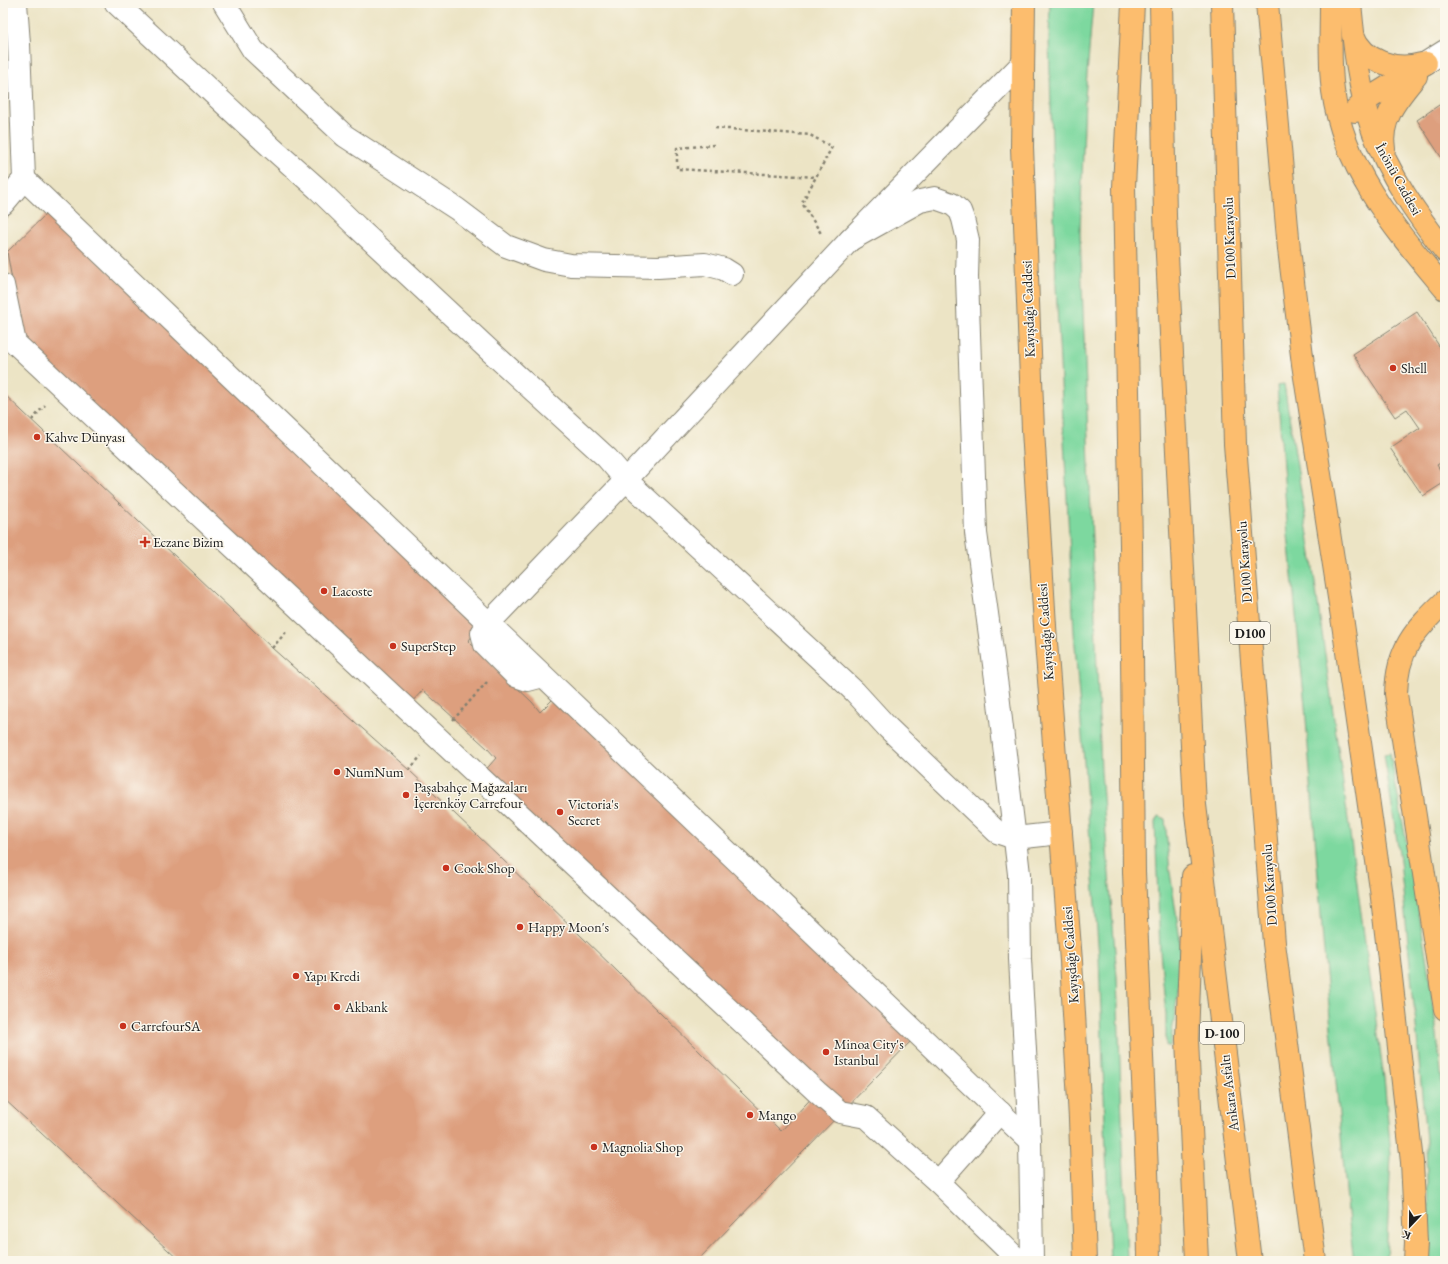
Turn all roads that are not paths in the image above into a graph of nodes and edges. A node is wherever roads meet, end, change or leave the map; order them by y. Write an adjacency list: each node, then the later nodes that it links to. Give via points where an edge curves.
1 (16, 3): 18 (street)
2 (116, 3): 25 (street, via 608,458)
3 (224, 3): 22 (street, via 253,50 345,136 457,209 506,246 544,260 571,265 658,267 705,264)
4 (1024, 3): 13 (main road, Kayışdağı Caddesi)
5 (1133, 3): 39 (main road, via 1124,187 1134,872)
6 (1161, 3): 29 (main road, via 1165,216)
7 (1222, 3): 42 (main road, D100 Karayolu / D100, via 1235,444 1274,943)
8 (1268, 3): 43 (main road, via 1303,364 1381,889 1412,1162)
9 (1331, 3): 17 (main road, via 1330,61 1333,92)
10 (1350, 3): 11 (main road, İnönü Caddesi)
11 (1353, 35): 14 (main road, via 1361,49 1384,64 1402,67); 15 (main road, İnönü Caddesi)
12 (1445, 51): 14 (street)
13 (1023, 63): 20 (street); 30 (main road, Kayışdağı Caddesi, via 1022,147 1033,430)
14 (1426, 63): 15 (main road); 16 (main road, via 1392,106 1386,119 1382,141)
15 (1365, 101): 16 (main road, İnönü Caddesi, via 1372,129); 17 (main road, via 1356,109 1351,122 1351,145)
16 (1387, 162): 21 (main road, İnönü Caddesi, via 1412,206)
17 (1356, 163): 24 (main road, İnönü Caddesi, via 1382,211)
18 (24, 179): 19 (street); 27 (street)
19 (3, 204)
20 (850, 240): 25 (street); 31 (street, via 920,201 935,198 952,204 960,211 963,219 968,240 967,277 976,533)
21 (1445, 251)
22 (732, 274)
23 (3, 285): 35 (street, via 15,343 817,1092 840,1112 866,1117)
24 (1445, 289)
25 (626, 480): 27 (street); 31 (street, via 824,663 977,814 997,832)
26 (1445, 601): 32 (main road, via 1416,631 1408,644 1398,666 1396,694)
27 (488, 624): 28 (street); 28 (street, via 482,632 485,645 516,676 528,680)
28 (543, 676): 33 (street)
29 (1195, 805): 40 (main road, via 1187,1039); 41 (main road, Ankara Asfaltı / D-100)
30 (1061, 833): 31 (street); 38 (main road, Kayışdağı Caddesi, via 1071,961)
31 (1015, 838): 34 (street, via 1019,874 1020,959)
32 (1445, 1009)
33 (1000, 1112): 34 (street); 35 (street)
34 (1030, 1142): 37 (street)
35 (938, 1182): 36 (street)
36 (1019, 1261)
37 (1032, 1261)
38 (1086, 1261)
39 (1149, 1261)
40 (1197, 1261)
41 (1250, 1261)
42 (1315, 1261)
43 (1415, 1261)

